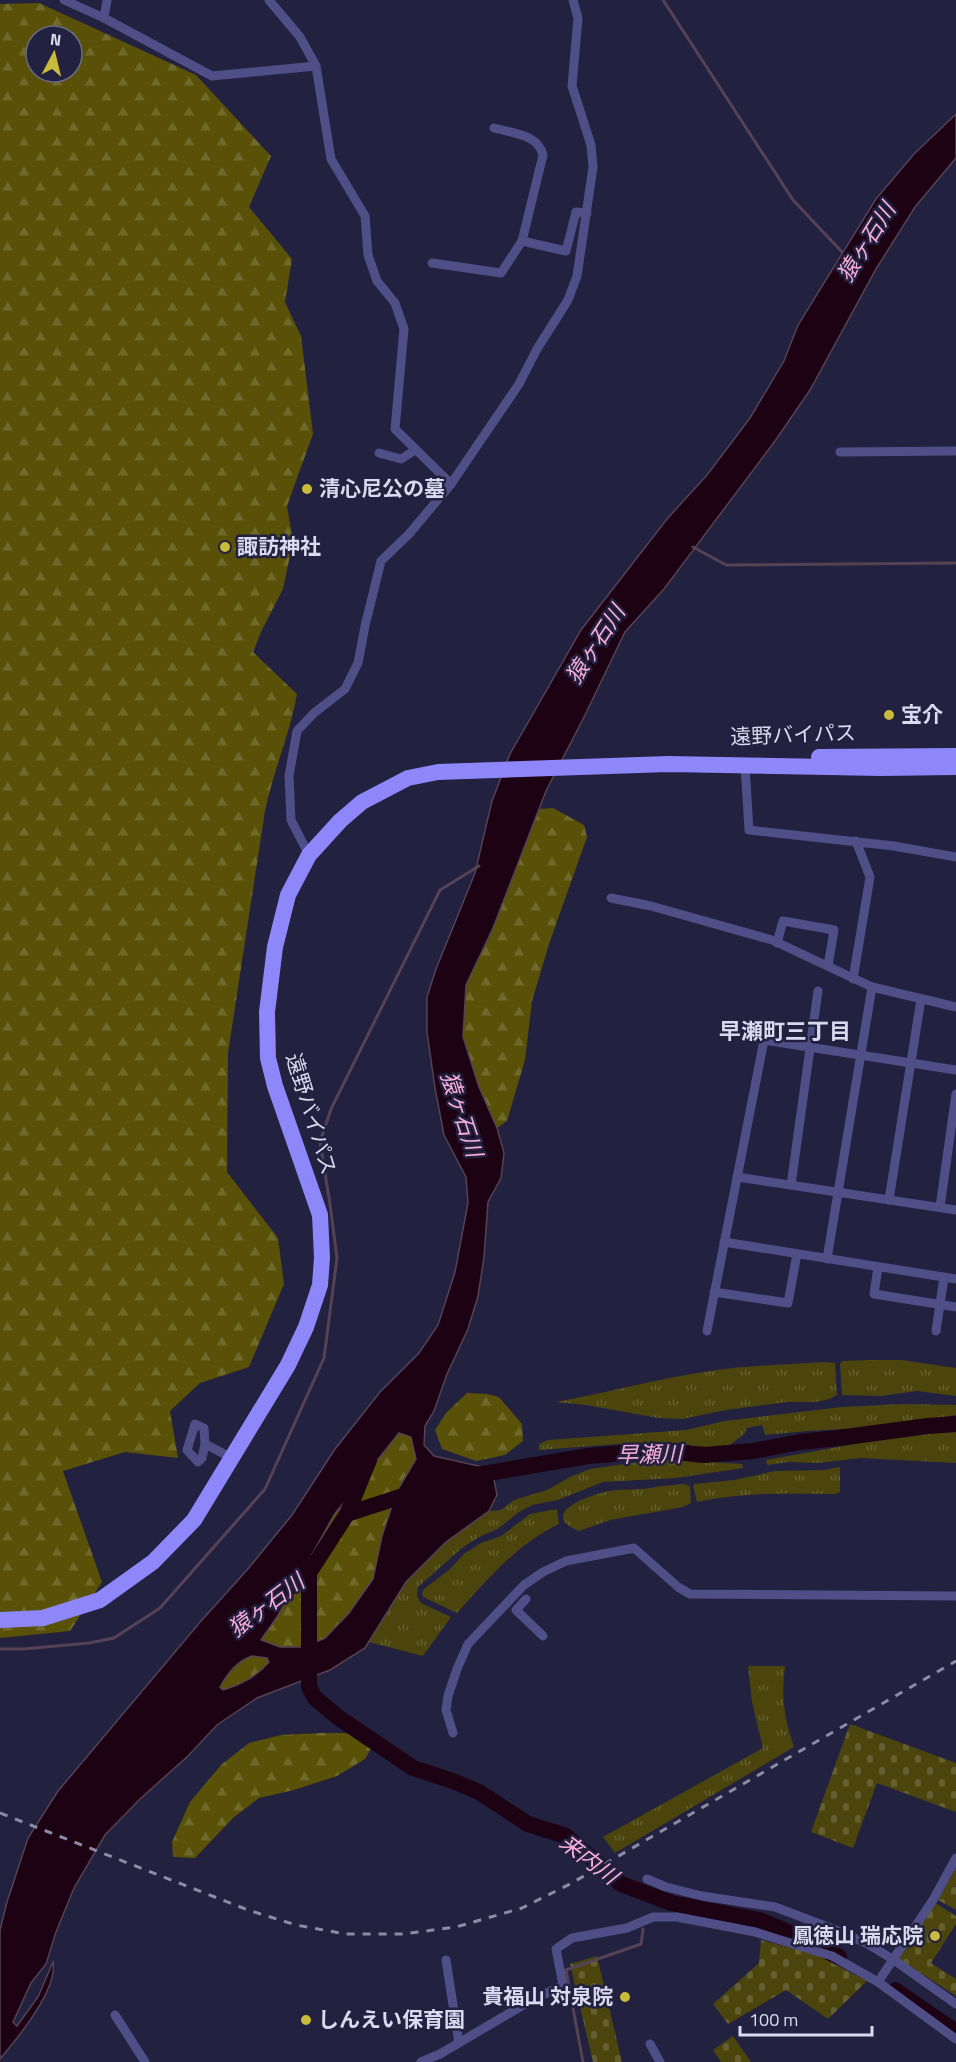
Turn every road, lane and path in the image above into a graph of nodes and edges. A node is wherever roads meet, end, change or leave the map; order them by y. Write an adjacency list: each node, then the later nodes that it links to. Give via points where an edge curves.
1 (67, 0): 5 (street)
2 (107, 0): 5 (street)
3 (269, 0): 6 (street, via 300,37)
4 (573, 0): 8 (street, via 578,18 572,86 591,145)
5 (104, 18): 6 (street, via 212,76)
6 (316, 66): 11 (street, via 331,159 365,216 368,255 377,281 395,303 404,329 395,429)
7 (494, 128): 9 (street, via 532,138 541,146 543,155)
8 (587, 213): 9 (street, via 576,212 566,251); 15 (street, via 577,276 568,300 519,384)
9 (522, 241): 10 (street, via 501,273)
10 (432, 263)
11 (415, 450): 14 (street, via 401,459); 15 (street)
12 (956, 451): 13 (street)
13 (840, 452)
14 (379, 453)
15 (451, 484): 21 (street, via 381,561 358,663 345,689 297,731 289,776 291,820)
16 (956, 756): 17 (highway, 遠野バイパス, via 845,756)
17 (668, 764): 18 (highway, 遠野バイパス); 21 (highway, 遠野バイパス, via 484,769 408,778 362,802)
18 (745, 766): 19 (highway, 遠野バイパス); 20 (street, via 749,830)
19 (956, 767)
20 (856, 841): 22 (street); 26 (street, via 870,877)
21 (309, 855): 54 (highway, 遠野バイパス, via 288,895 275,947 267,1012 268,1058 320,1215 320,1284 288,1365)
22 (956, 858)
23 (610, 898): 24 (street)
24 (777, 943): 25 (street); 25 (street, via 783,921 834,930)
25 (828, 966): 26 (street)
26 (853, 979): 27 (street)
27 (872, 987): 29 (street); 32 (street)
28 (818, 991): 31 (street)
29 (921, 999): 30 (street); 33 (street)
30 (956, 1007)
31 (810, 1047): 32 (street); 36 (street, via 764,1040); 37 (street)
32 (861, 1055): 33 (street); 38 (street)
33 (911, 1063): 34 (street); 39 (street)
34 (956, 1070)
35 (956, 1094): 40 (street)
36 (737, 1177): 37 (street); 42 (street)
37 (791, 1185): 38 (street)
38 (838, 1192): 39 (street); 44 (street)
39 (890, 1200): 40 (street)
40 (940, 1207): 41 (street)
41 (956, 1210)
42 (724, 1242): 43 (street); 48 (street)
43 (797, 1254): 44 (street); 48 (street, via 788,1303)
44 (827, 1259): 45 (street)
45 (878, 1267): 46 (street); 49 (street, via 874,1294)
46 (944, 1277): 47 (street); 49 (street)
47 (956, 1279)
48 (714, 1293): 51 (street)
49 (940, 1305): 50 (street); 52 (street)
50 (956, 1307)
51 (707, 1331)
52 (936, 1331)
53 (205, 1444): 54 (street)
54 (232, 1458): 57 (highway, 遠野バイパス, via 194,1520 153,1562 100,1600 43,1618)
55 (956, 1596): 59 (street, via 690,1594 634,1548 566,1561 524,1585 468,1644 448,1696 446,1710)
56 (526, 1599): 58 (street, via 516,1610)
57 (0, 1620)
58 (543, 1635)
59 (453, 1733)
60 (956, 1858): 63 (street)
61 (647, 1879): 63 (street, via 702,1896 775,1907 866,1943)
62 (446, 1960): 68 (street)
63 (894, 1960): 64 (street); 65 (street)
64 (878, 1982): 67 (street); 68 (street, via 832,1956 765,1935 677,1917 653,1917 627,1928 572,1938 556,1948 563,1984)
65 (956, 2004)
66 (115, 2015): 71 (street)
67 (956, 2039)
68 (459, 2043): 70 (street)
69 (650, 2044): 73 (street)
70 (441, 2058): 72 (street)
71 (145, 2062)
72 (421, 2062)
73 (660, 2062)

